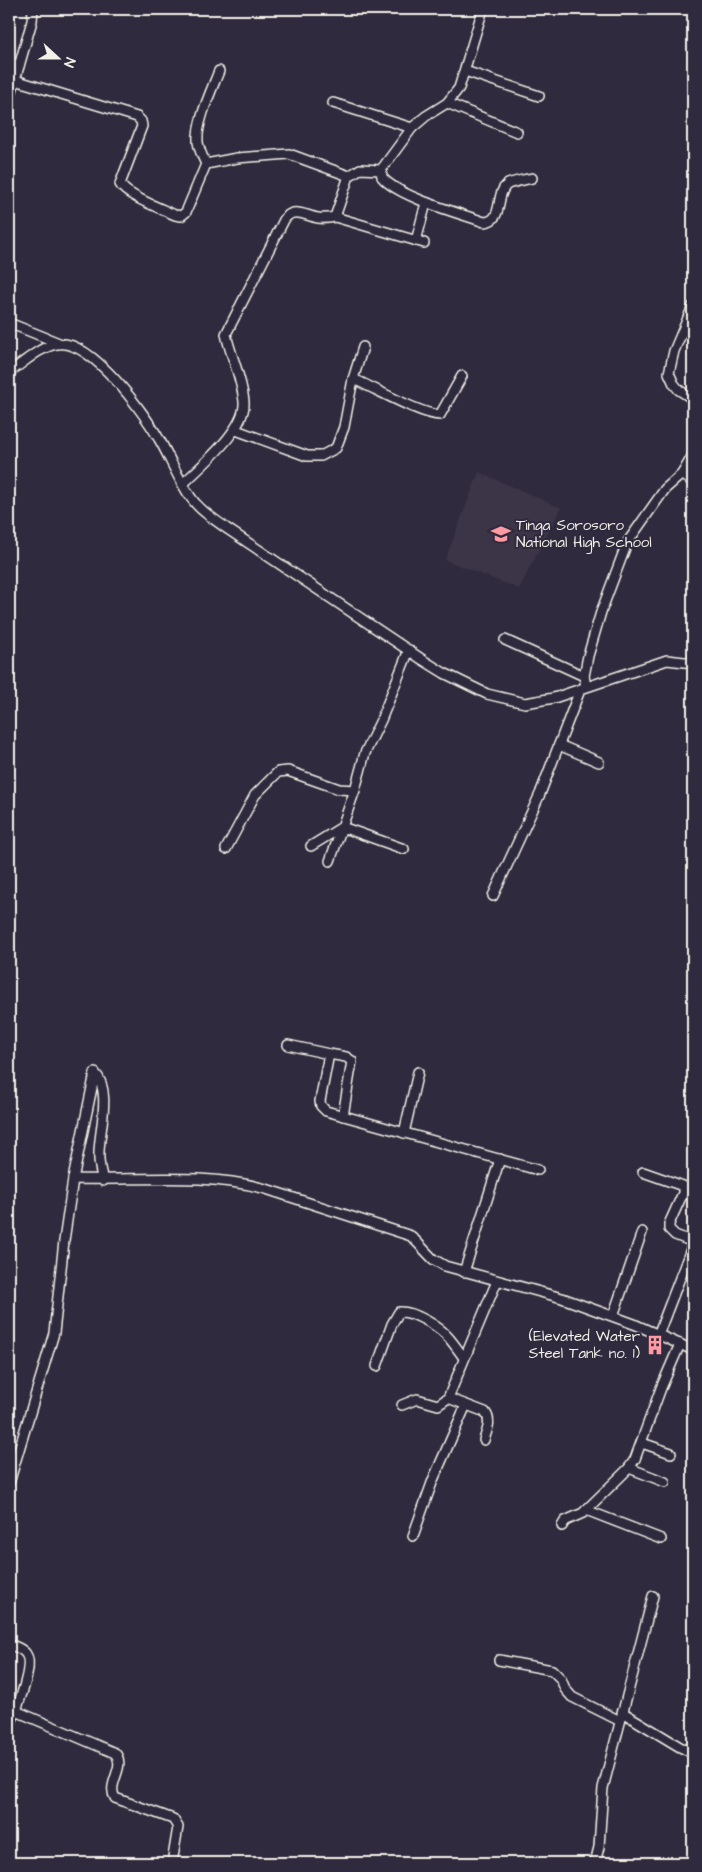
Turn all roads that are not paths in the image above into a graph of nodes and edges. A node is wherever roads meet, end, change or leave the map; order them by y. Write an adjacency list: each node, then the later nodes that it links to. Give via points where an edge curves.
1 (33, 9): 4 (street)
2 (484, 9): 6 (street)
3 (9, 62): 4 (street)
4 (19, 66): 7 (street)
5 (219, 71): 14 (street, via 206,102 197,139)
6 (465, 71): 8 (street); 11 (street, via 459,88)
7 (15, 80): 9 (street); 14 (street, via 137,117 142,126 120,184 130,193 175,215 181,216 186,212)
8 (539, 96)
9 (9, 101)
10 (333, 103): 12 (street)
11 (447, 103): 12 (street); 13 (street)
12 (412, 128): 15 (street)
13 (517, 132)
14 (206, 164): 16 (street, via 289,154)
15 (381, 170): 16 (street, via 360,169); 18 (street, via 386,182)
16 (350, 176): 19 (street)
17 (532, 178): 18 (street, via 508,185 490,222)
18 (426, 203): 19 (street, via 420,242)
19 (335, 217): 28 (street, via 287,214 228,328 226,334 236,362 244,403)
20 (693, 306): 27 (street, via 674,351 669,373 679,390)
21 (9, 323): 22 (street)
22 (59, 343): 24 (street, via 45,347); 32 (street, via 79,349 113,376 158,438)
23 (363, 347): 26 (street)
24 (9, 372)
25 (462, 376): 26 (street, via 440,415 409,405)
26 (353, 378): 28 (street, via 344,427 336,448 329,453 308,456)
27 (693, 399)
28 (236, 430): 32 (street)
29 (693, 455): 30 (street)
30 (682, 474): 31 (street); 36 (street, via 665,489 627,543 601,612)
31 (693, 482)
32 (183, 484): 34 (street, via 196,505 226,528)
33 (505, 640): 36 (street)
34 (409, 650): 37 (street, via 444,673 487,694 525,702 554,698); 40 (street, via 366,754)
35 (693, 663): 37 (street, via 666,660)
36 (584, 676): 37 (street)
37 (583, 688): 38 (street)
38 (559, 745): 39 (street); 46 (street)
39 (599, 762)
40 (355, 790): 41 (street); 43 (street, via 339,789 288,772 278,772 255,795)
41 (342, 827): 42 (street); 44 (street); 45 (street)
42 (312, 846)
43 (226, 849)
44 (404, 849)
45 (330, 861)
46 (493, 896)
47 (288, 1045): 48 (street)
48 (329, 1054): 50 (street, via 320,1101 326,1112); 50 (street, via 346,1056 352,1061)
49 (418, 1072): 51 (street)
50 (343, 1116): 51 (street)
51 (404, 1133): 52 (street)
52 (500, 1159): 53 (street); 59 (street)
53 (538, 1170)
54 (643, 1172): 58 (street, via 683,1186 669,1229)
55 (73, 1179): 56 (street); 56 (street, via 95,1073 102,1082 103,1092 99,1161); 75 (street, via 54,1332)
56 (103, 1180): 59 (street, via 246,1183 411,1236 433,1259)
57 (642, 1232): 61 (street)
58 (693, 1243): 62 (street)
59 (464, 1272): 60 (street)
60 (497, 1281): 61 (street, via 562,1298); 65 (street)
61 (613, 1316): 62 (street)
62 (658, 1335): 63 (street)
63 (680, 1344): 64 (street); 71 (street)
64 (693, 1350)
65 (464, 1358): 66 (street, via 440,1330 411,1313 400,1312 392,1324); 67 (street)
66 (377, 1366)
67 (448, 1398): 68 (street, via 438,1405 417,1400); 69 (street)
68 (402, 1405)
69 (466, 1405): 70 (street, via 488,1416); 78 (street)
70 (484, 1440)
71 (642, 1443): 72 (street); 73 (street)
72 (670, 1454)
73 (629, 1468): 74 (street); 76 (street)
74 (665, 1482)
75 (9, 1483)
76 (586, 1510): 77 (street); 79 (street)
77 (562, 1526)
78 (412, 1536)
79 (661, 1539)
80 (653, 1596): 84 (street)
81 (9, 1644): 83 (street, via 20,1649 28,1659 28,1671)
82 (499, 1660): 84 (street, via 552,1670 572,1697)
83 (16, 1711): 85 (street); 87 (street, via 115,1753 120,1763 112,1789 115,1798 172,1819 178,1827)
84 (621, 1716): 86 (street); 88 (street, via 603,1788)
85 (9, 1726)
86 (693, 1752)
87 (172, 1863)
88 (595, 1863)

